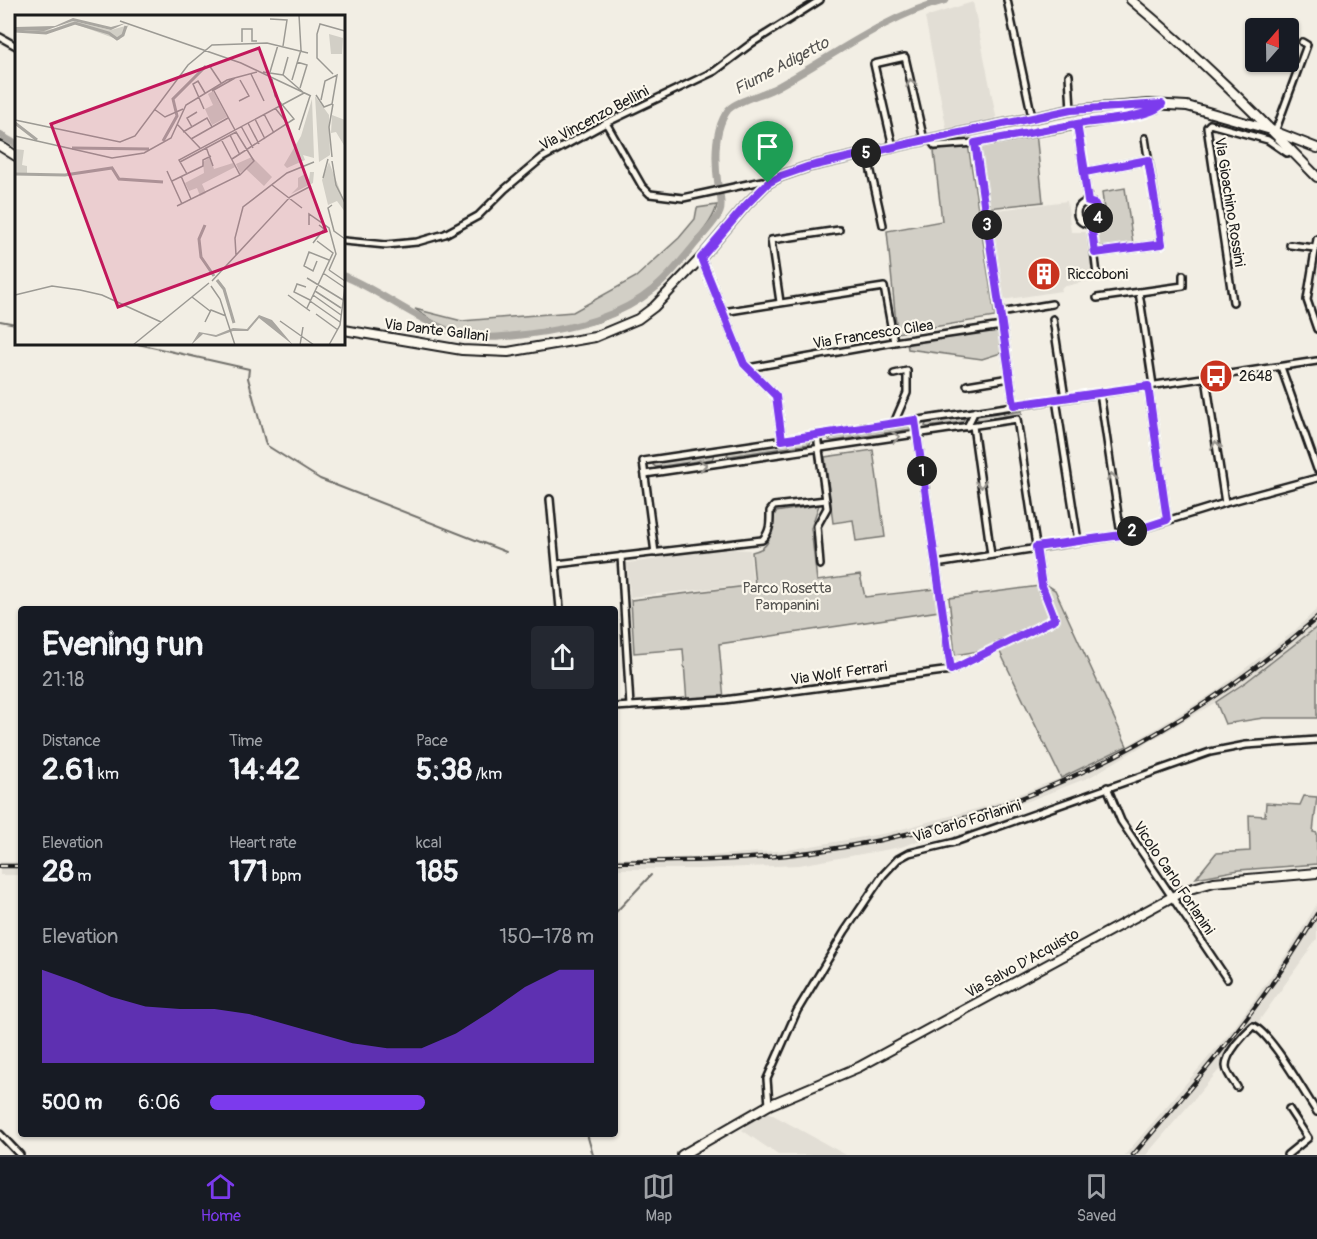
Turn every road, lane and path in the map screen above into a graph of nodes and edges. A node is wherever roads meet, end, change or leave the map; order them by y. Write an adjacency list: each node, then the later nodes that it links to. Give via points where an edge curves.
1 (820, 0): 11 (street, Via Vincenzo Bellini, via 715,71)
2 (1006, 0): 10 (street)
3 (1131, 0): 13 (street, via 1199,58)
4 (0, 38): 6 (street)
5 (1302, 42): 13 (street, via 1307,45)
6 (15, 46)
7 (1069, 75): 9 (street)
8 (1162, 104): 9 (street, Via Dante Gallani); 12 (street, via 1137,115); 13 (street, Via Dante Gallani, via 1187,106)
9 (1071, 110): 10 (street, Via Dante Gallani)
10 (1032, 117): 15 (street, Via Dante Gallani)
11 (606, 123): 25 (street, via 650,194 682,198 762,181); 31 (street, Via Vincenzo Bellini, via 542,158 478,216 445,234 386,245)
12 (1077, 124): 16 (street); 23 (street)
13 (1275, 132): 19 (street, Via Dante Gallani); 20 (street)
14 (1145, 138): 22 (street)
15 (927, 140): 16 (street, via 935,146); 18 (street, Via Dante Gallani); 18 (street, one-way to 18, via 905,57 874,64)
16 (975, 143): 44 (street)
17 (0, 146): 21 (street)
18 (893, 147): 25 (street, Via Dante Gallani, via 793,171); 28 (street, via 868,158)
19 (1317, 148)
20 (1292, 151): 24 (street); 41 (street, Via Gioachino Rossini, via 1287,153 1253,135 1210,124 1207,127)
21 (15, 155)
22 (1148, 160): 23 (street); 34 (street, via 1162,244)
23 (1085, 172): 26 (street)
24 (1317, 177)
25 (768, 183): 35 (street, Via Dante Gallani)
26 (1088, 202): 27 (street, via 1095,204 1099,213); 27 (street, via 1081,204 1077,214 1084,223)
27 (1091, 223): 34 (street)
28 (883, 225)
29 (838, 230): 40 (street, via 771,240)
30 (1317, 239): 33 (street)
31 (345, 241)
32 (1290, 245): 33 (street)
33 (1315, 248): 47 (street, via 1307,300)
34 (1095, 253): 36 (street)
35 (701, 258): 43 (street); 48 (street, Via Dante Gallani, via 646,313 595,337 508,352 462,350)
36 (1097, 274)
37 (1184, 275): 38 (street, via 1183,286)
38 (1139, 292): 39 (street); 57 (street)
39 (1097, 298)
40 (780, 302): 43 (street); 49 (street, via 884,286)
41 (1233, 302)
42 (1052, 304): 44 (street)
43 (723, 312): 52 (street)
44 (1000, 313): 46 (street)
45 (1053, 319): 59 (street)
46 (1002, 326): 49 (street, Via Francesco Cilea); 54 (street)
47 (1317, 329)
48 (345, 330)
49 (894, 342): 52 (street, Via Francesco Cilea)
50 (1317, 362): 51 (street)
51 (1281, 367): 55 (street); 72 (street)
52 (748, 368): 68 (street, via 776,396)
53 (894, 374): 64 (street, via 906,371 907,393)
54 (1010, 378): 56 (street); 61 (street)
55 (1206, 378): 57 (street); 77 (street, one-way to 55)
56 (967, 385)
57 (1150, 386): 58 (street); 78 (street)
58 (1100, 393): 59 (street); 79 (street, one-way to 58)
59 (1065, 398): 60 (street)
60 (1056, 399): 61 (street); 80 (street)
61 (1014, 405): 62 (street)
62 (975, 411): 63 (street); 65 (street)
63 (915, 420): 64 (street); 66 (street)
64 (894, 423): 67 (street)
65 (970, 426): 66 (street); 81 (street, via 1017,419); 83 (street, one-way to 83)
66 (917, 434): 70 (street, one-way to 66); 86 (street)
67 (817, 435): 68 (street); 70 (street)
68 (782, 440): 69 (street)
69 (719, 449): 71 (street); 73 (street, via 643,461)
70 (817, 449): 71 (street); 76 (street)
71 (721, 463): 73 (street, one-way to 71)
72 (1317, 469)
73 (645, 474): 82 (street)
74 (1317, 478): 77 (street)
75 (550, 499): 85 (street)
76 (826, 500): 82 (street, via 774,506 770,527 762,540); 87 (street, via 827,508 817,526)
77 (1224, 503): 78 (street)
78 (1167, 520): 79 (street)
79 (1121, 535): 80 (street)
80 (1078, 541): 81 (street)
81 (1036, 547): 83 (street); 89 (street, Via Wolf Ferrari, via 1042,586 1055,619)
82 (655, 553): 84 (street)
83 (991, 555): 86 (street)
84 (621, 556): 85 (street); 90 (street)
85 (557, 564): 88 (street)
86 (936, 564): 89 (street)
87 (820, 565)
88 (560, 606)
89 (951, 670): 90 (street, Via Wolf Ferrari, via 723,700)
90 (630, 706): 91 (street, Via Wolf Ferrari)
91 (618, 707)
92 (1317, 740): 93 (street, Via Carlo Forlanini, via 1216,751)
93 (1107, 787): 95 (street, Vicolo Carlo Forlanini, via 1121,821); 98 (street, Via Carlo Forlanini, via 955,842 909,853 893,864 845,931 797,1011 767,1079)
94 (1317, 873): 95 (street, Via Salvo D'Acquisto, via 1203,883)
95 (1172, 896): 96 (street, Vicolo Carlo Forlanini); 98 (street, Via Salvo D'Acquisto, via 859,1067)
96 (1227, 979)
97 (1237, 1087): 100 (street, via 1228,1073 1228,1057 1253,1026 1261,1029)
98 (769, 1105): 103 (street, Via Salvo D'Acquisto)
99 (1289, 1109): 104 (street, via 1308,1138)
100 (1317, 1112)
101 (0, 1134): 102 (street)
102 (20, 1155)
103 (682, 1155)
104 (1287, 1155)

